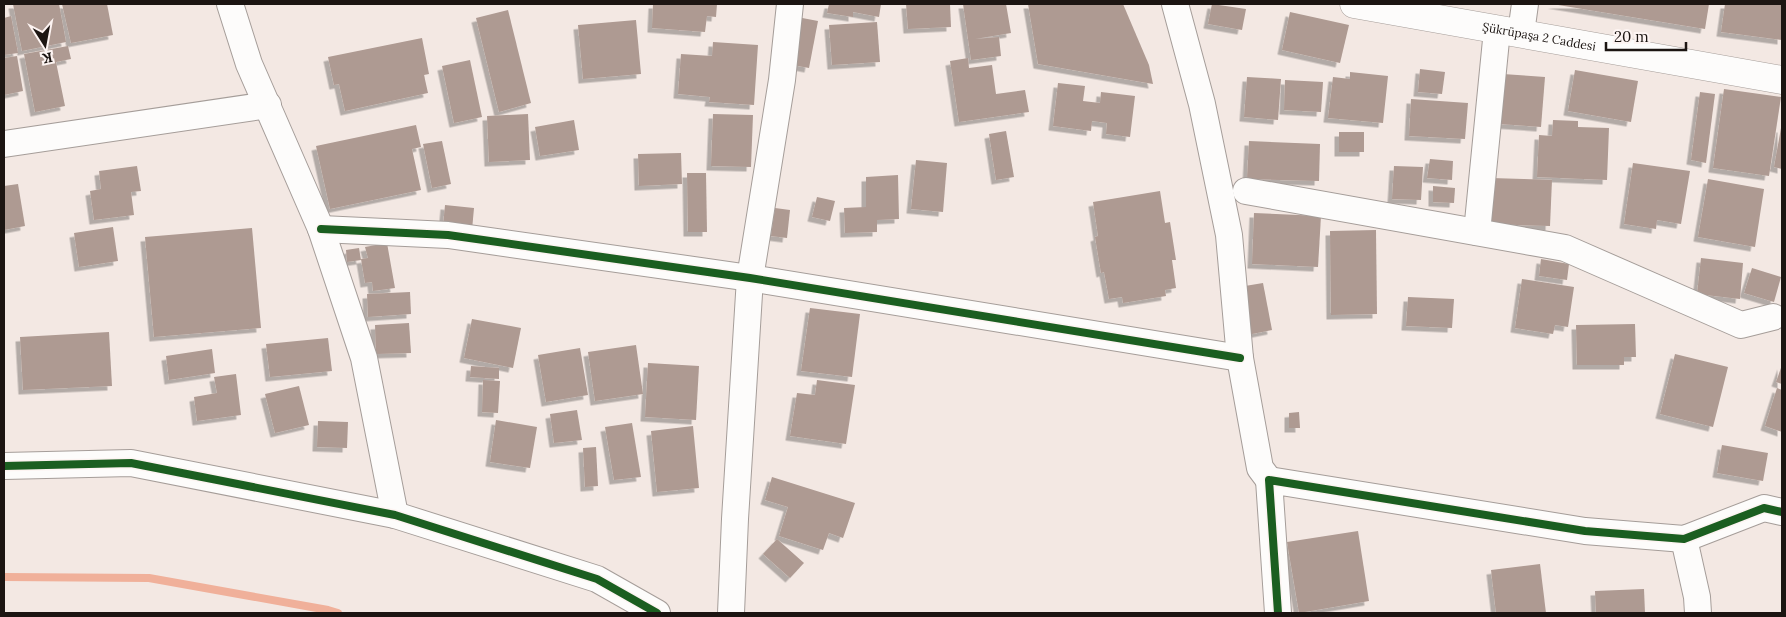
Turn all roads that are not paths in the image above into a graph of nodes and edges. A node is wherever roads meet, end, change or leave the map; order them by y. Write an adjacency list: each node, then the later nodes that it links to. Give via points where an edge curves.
1 (230, 4): 8 (street, via 249,64)
2 (790, 4): 13 (street, via 782,80)
3 (1175, 4): 15 (street, via 1202,104 1229,235)
4 (1354, 4): 6 (main road, Şükrüpaşa 2 Caddesi)
5 (1525, 4): 6 (street)
6 (1509, 31): 7 (main road, Şükrüpaşa 2 Caddesi); 12 (street)
7 (1782, 80)
8 (268, 105): 9 (street); 11 (street)
9 (4, 144)
10 (1246, 191): 12 (street)
11 (321, 229): 13 (street, via 448,235); 19 (street, via 364,358)
12 (1477, 232): 14 (street, via 1565,248 1741,325)
13 (750, 278): 15 (street); 22 (street)
14 (1773, 317)
15 (1240, 358): 17 (street, via 1260,468)
16 (4, 466): 19 (street, via 131,463)
17 (1269, 480): 20 (street, via 1585,531); 23 (street)
18 (1782, 512): 20 (street, via 1764,508)
19 (395, 515): 21 (street, via 597,580)
20 (1684, 539): 24 (street)
21 (657, 613)
22 (731, 613)
23 (1278, 613)
24 (1698, 613)

